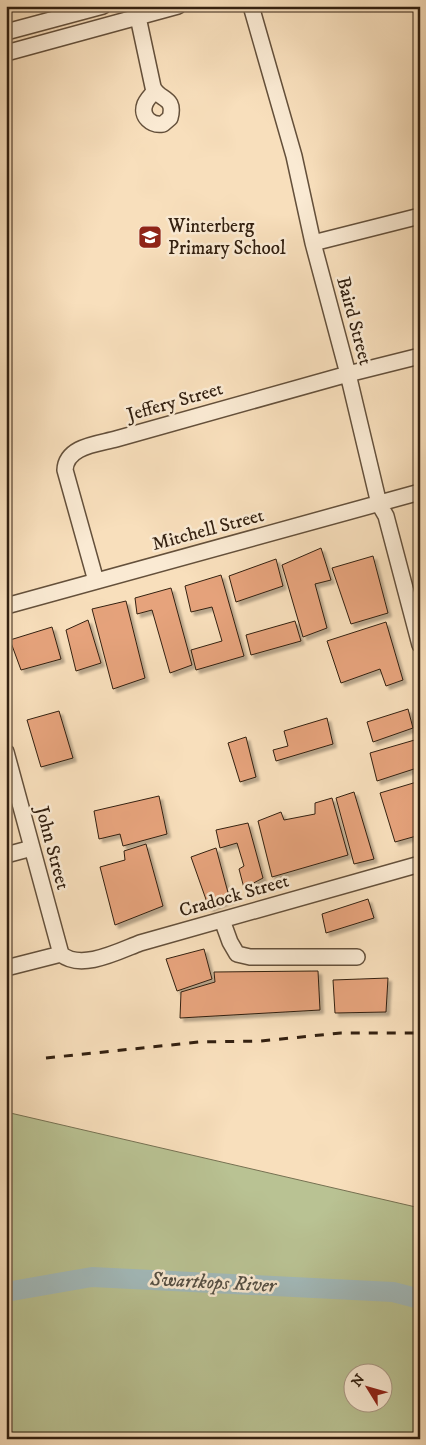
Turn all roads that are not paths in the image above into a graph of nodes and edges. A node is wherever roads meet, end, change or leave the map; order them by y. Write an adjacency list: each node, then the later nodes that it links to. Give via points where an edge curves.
1 (103, 6): 5 (street)
2 (178, 6): 4 (street)
3 (251, 6): 9 (street, Baird Street, via 294,156)
4 (138, 17): 6 (street); 7 (street)
5 (6, 32)
6 (6, 53)
7 (155, 91)
8 (420, 216): 9 (street)
9 (313, 243): 11 (street, Baird Street)
10 (420, 356): 11 (street, Jeffery Street)
11 (348, 374): 13 (street, Baird Street); 14 (street, Jeffery Street, via 72,453 65,470)
12 (420, 492): 13 (street, Mitchell Street)
13 (379, 504): 14 (street, Mitchell Street); 16 (street, Baird Street, via 386,516)
14 (96, 581): 15 (street, Mitchell Street)
15 (6, 606)
16 (420, 646)
17 (6, 752): 18 (street, John Street)
18 (32, 848): 19 (street); 22 (street, John Street)
19 (6, 855)
20 (420, 864): 21 (street, Cradock Street)
21 (222, 920): 22 (street, Cradock Street, via 83,961); 23 (street, via 237,954 250,957)
22 (61, 954): 24 (street)
23 (357, 957)
24 (6, 968)

